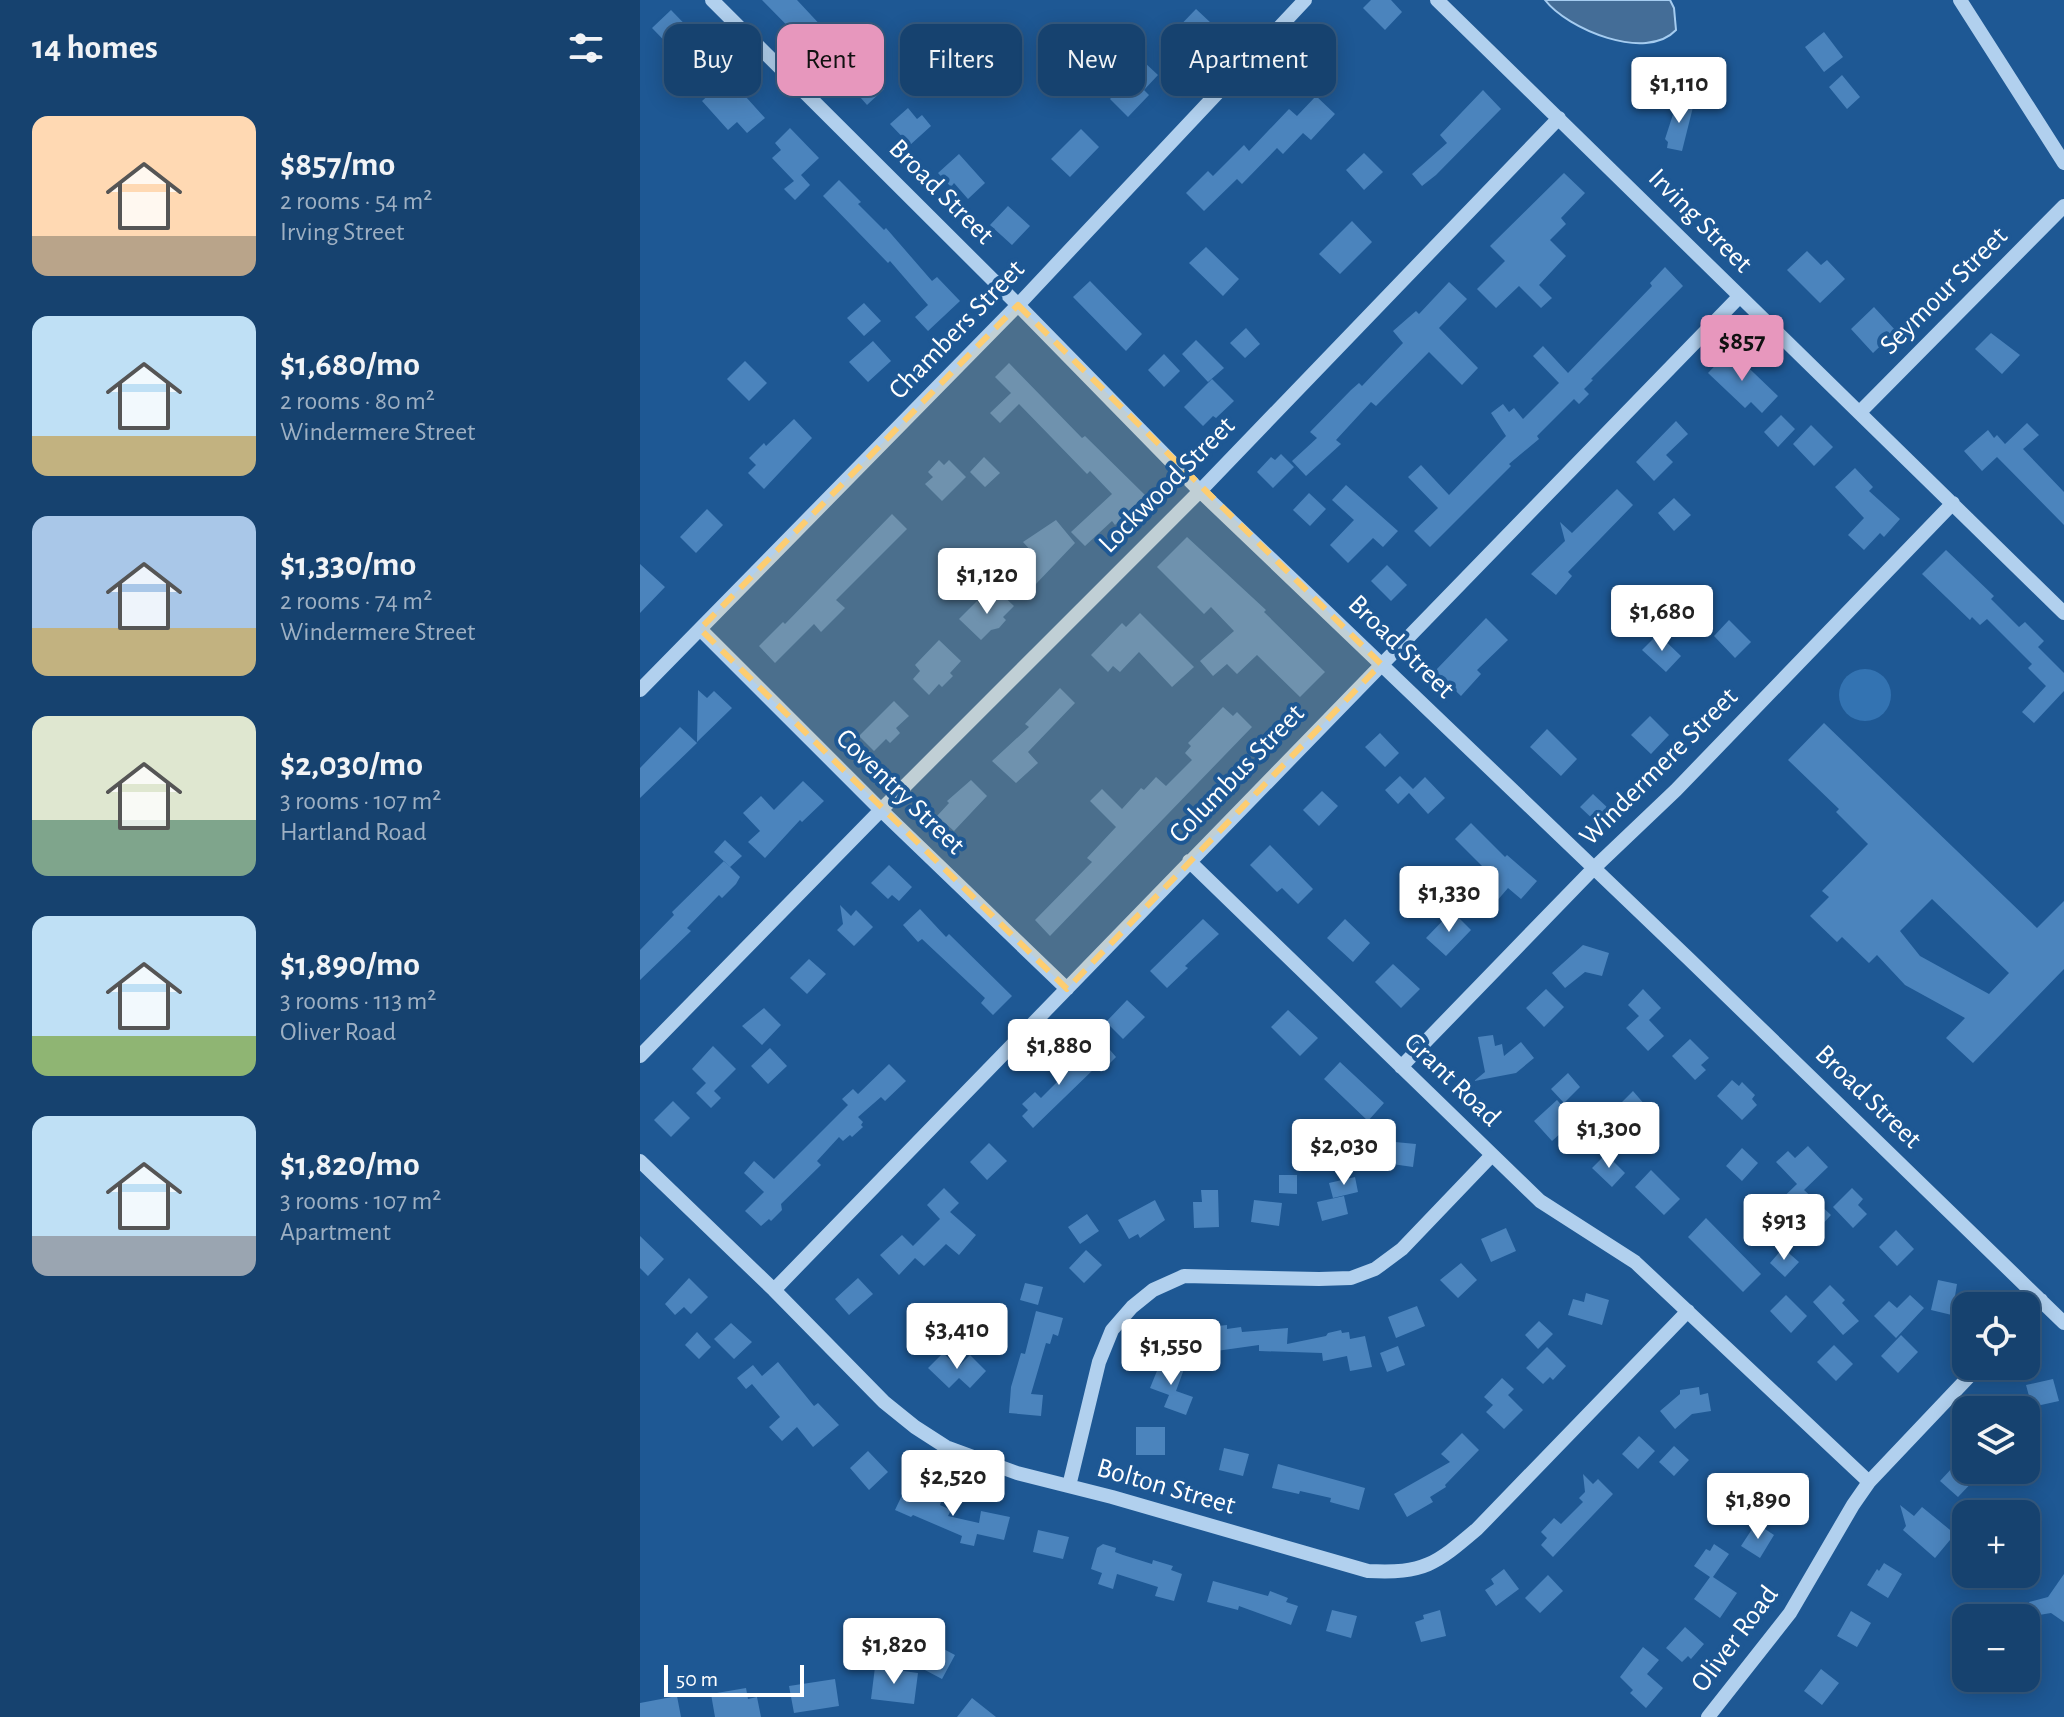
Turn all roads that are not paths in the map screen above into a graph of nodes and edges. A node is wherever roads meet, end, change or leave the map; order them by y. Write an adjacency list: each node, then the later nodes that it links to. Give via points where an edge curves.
1 (712, 0): 9 (street, Broad Street)
2 (1305, 0): 9 (street, Chambers Street)
3 (1437, 0): 5 (street, Irving Street)
4 (1960, 0): 6 (street)
5 (1559, 118): 8 (street, Irving Street); 11 (street, Lockwood Street)
6 (2064, 163)
7 (2064, 206): 10 (street, Seymour Street)
8 (1739, 297): 10 (street, Irving Street); 15 (street, Columbus Street)
9 (1018, 305): 11 (street, Broad Street); 14 (street, Chambers Street)
10 (1860, 412): 12 (street, Irving Street)
11 (1200, 491): 15 (street, Broad Street); 17 (street, Lockwood Street)
12 (1953, 503): 13 (street, Irving Street); 19 (street, Windermere Street)
13 (2064, 613)
14 (700, 629): 16 (street, Chambers Street); 17 (street, Coventry Street)
15 (1381, 664): 18 (street, Columbus Street); 19 (street, Broad Street)
16 (640, 690)
17 (881, 810): 20 (street, Coventry Street); 21 (street, Lockwood Street)
18 (1189, 861): 20 (street, Columbus Street); 22 (street, Grant Road)
19 (1594, 868): 22 (street, Windermere Street); 26 (street, Broad Street)
20 (1067, 989): 25 (street, Columbus Street)
21 (640, 1056)
22 (1401, 1067): 23 (street, Grant Road)
23 (1492, 1155): 27 (street, Grant Road, via 1540,1201 1635,1262); 31 (street, via 1402,1249 1375,1269 1351,1278 1184,1276 1153,1290 1112,1330 1099,1362)
24 (640, 1161): 25 (street, Bolton Street)
25 (774, 1290): 31 (street, Bolton Street, via 915,1427 978,1460)
26 (2041, 1300): 28 (street, Broad Street)
27 (1688, 1311): 30 (street, Grant Road); 31 (street, Bolton Street, via 1477,1529 1441,1560 1421,1568 1368,1571)
28 (2064, 1323)
29 (1966, 1380): 30 (street, Oliver Road)
30 (1869, 1482): 32 (street, Oliver Road, via 1790,1613)
31 (1069, 1486)
32 (1708, 1717)

